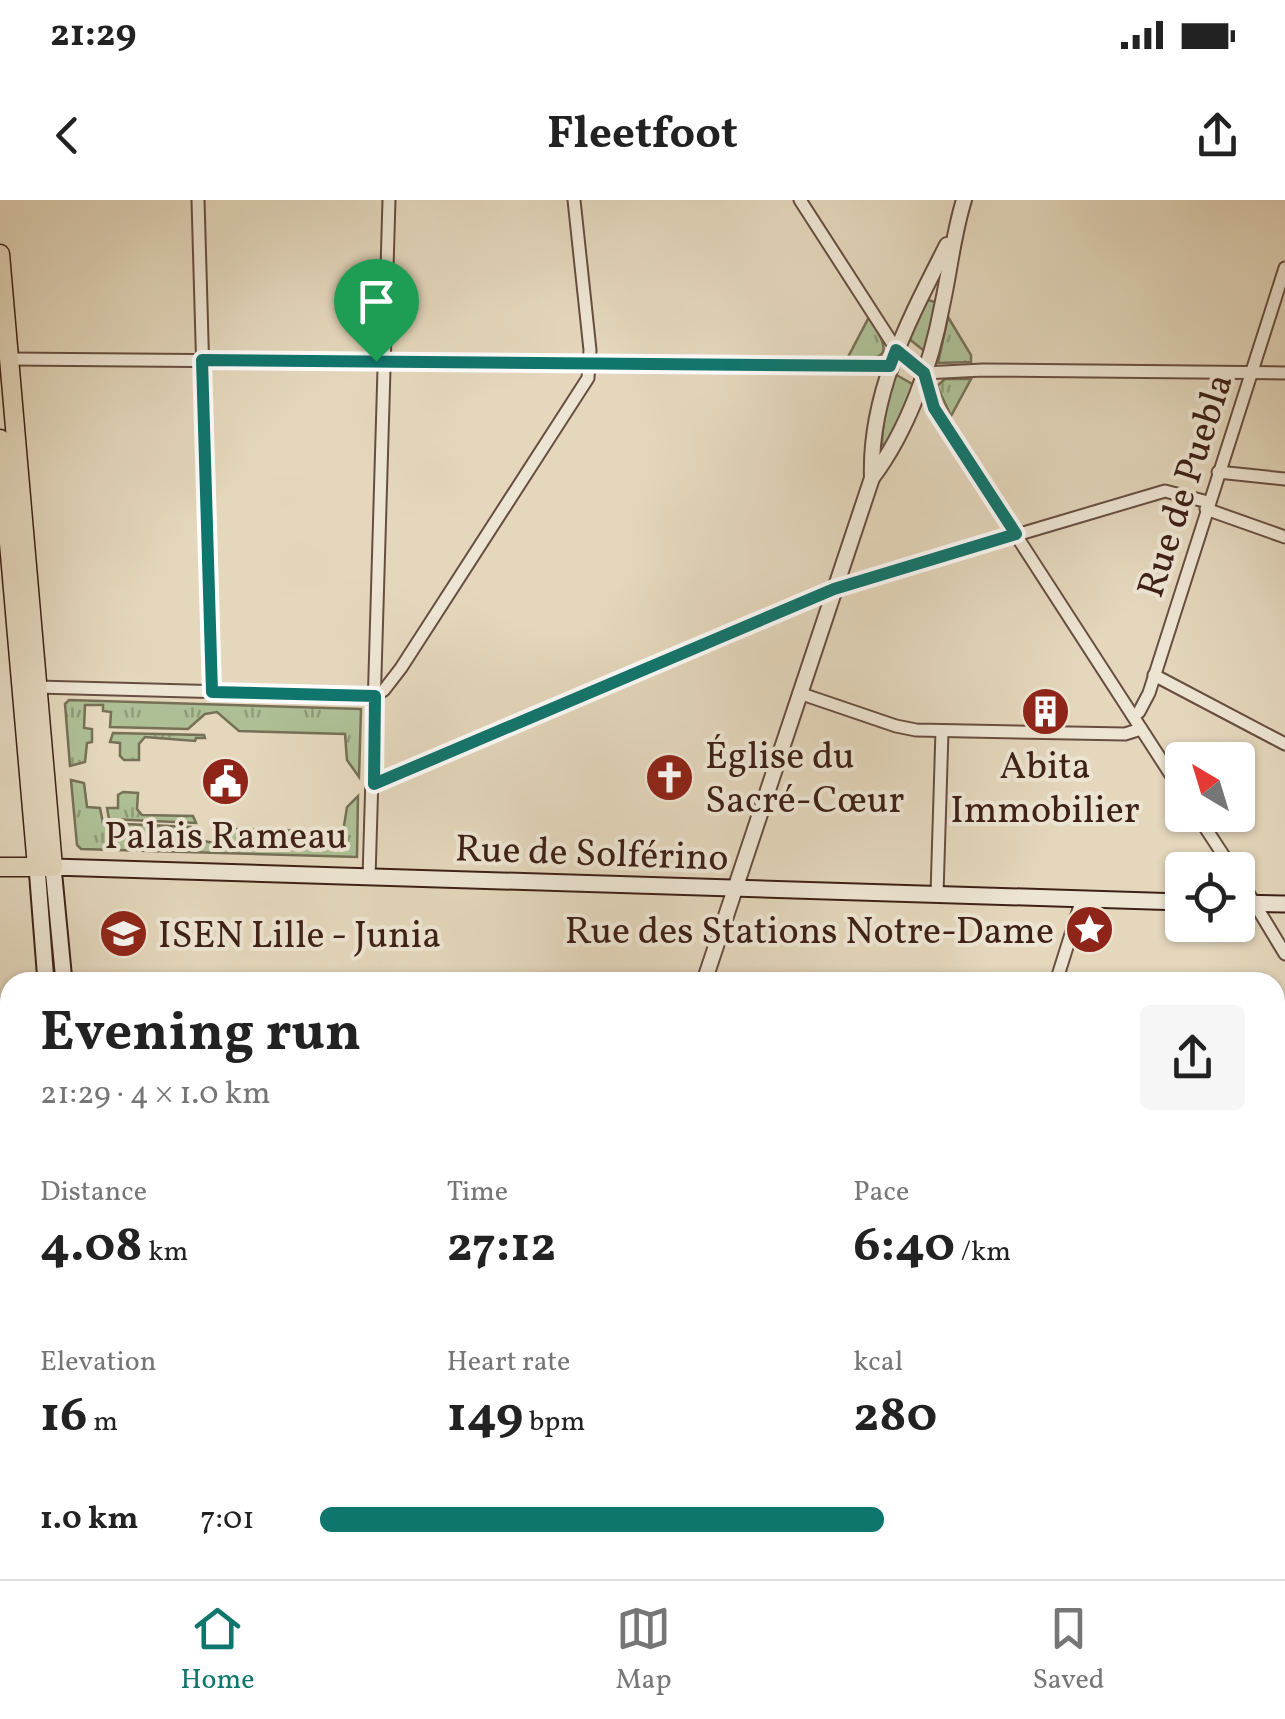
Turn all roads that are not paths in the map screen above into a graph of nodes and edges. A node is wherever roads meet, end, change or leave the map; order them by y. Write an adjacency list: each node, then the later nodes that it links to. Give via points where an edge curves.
1 (198, 200): 11 (street)
2 (389, 200): 12 (street)
3 (574, 200): 13 (street)
4 (800, 200): 9 (street)
5 (964, 200): 6 (street)
6 (954, 230): 9 (street); 16 (street)
7 (0, 254): 10 (main road)
8 (1285, 268): 15 (street, Rue de Puebla)
9 (896, 350): 14 (street); 16 (street)
10 (8, 359): 11 (street); 18 (main road)
11 (202, 360): 12 (street); 29 (street)
12 (384, 360): 13 (street); 31 (street)
13 (590, 362): 14 (street); 31 (street, via 574,403 401,668)
14 (890, 366): 21 (street)
15 (1251, 372): 16 (street); 17 (street); 20 (street, Rue de Puebla)
16 (924, 373): 21 (street); 24 (street, via 934,408)
17 (1285, 373)
18 (6, 402): 28 (main road)
19 (0, 438): 39 (main road)
20 (1218, 472): 22 (street); 23 (street, Rue de Puebla)
21 (872, 478): 26 (street)
22 (1285, 479)
23 (1207, 506): 24 (street, via 1164,491); 25 (street); 27 (street, Rue de Puebla)
24 (1016, 534): 26 (street); 32 (street)
25 (1285, 537)
26 (834, 589): 30 (street); 37 (street)
27 (1154, 675): 32 (street, Rue de Puebla); 35 (street)
28 (38, 687): 29 (street); 39 (main road)
29 (212, 692): 31 (street)
30 (800, 693): 34 (street, via 896,726); 41 (street)
31 (375, 696): 37 (street)
32 (1133, 716): 33 (street)
33 (1141, 729): 34 (street); 36 (street)
34 (942, 731): 42 (street)
35 (1285, 744)
36 (1165, 766)
37 (374, 784): 40 (street)
38 (0, 867): 39 (main road, Rue de Solférino)
39 (45, 867): 40 (main road, Rue de Solférino); 49 (main road); 50 (main road)
40 (370, 878): 41 (main road, Rue de Solférino)
41 (734, 890): 42 (main road, Rue de Solférino); 51 (street)
42 (937, 894): 43 (main road, Rue de Solférino)
43 (1082, 899): 44 (main road, Rue de Solférino); 52 (street)
44 (1165, 901)
45 (1255, 903): 46 (main road)
46 (1285, 904)
47 (1255, 916): 48 (street)
48 (1285, 954)
49 (46, 972)
50 (62, 972)
51 (707, 972)
52 (1059, 972)

